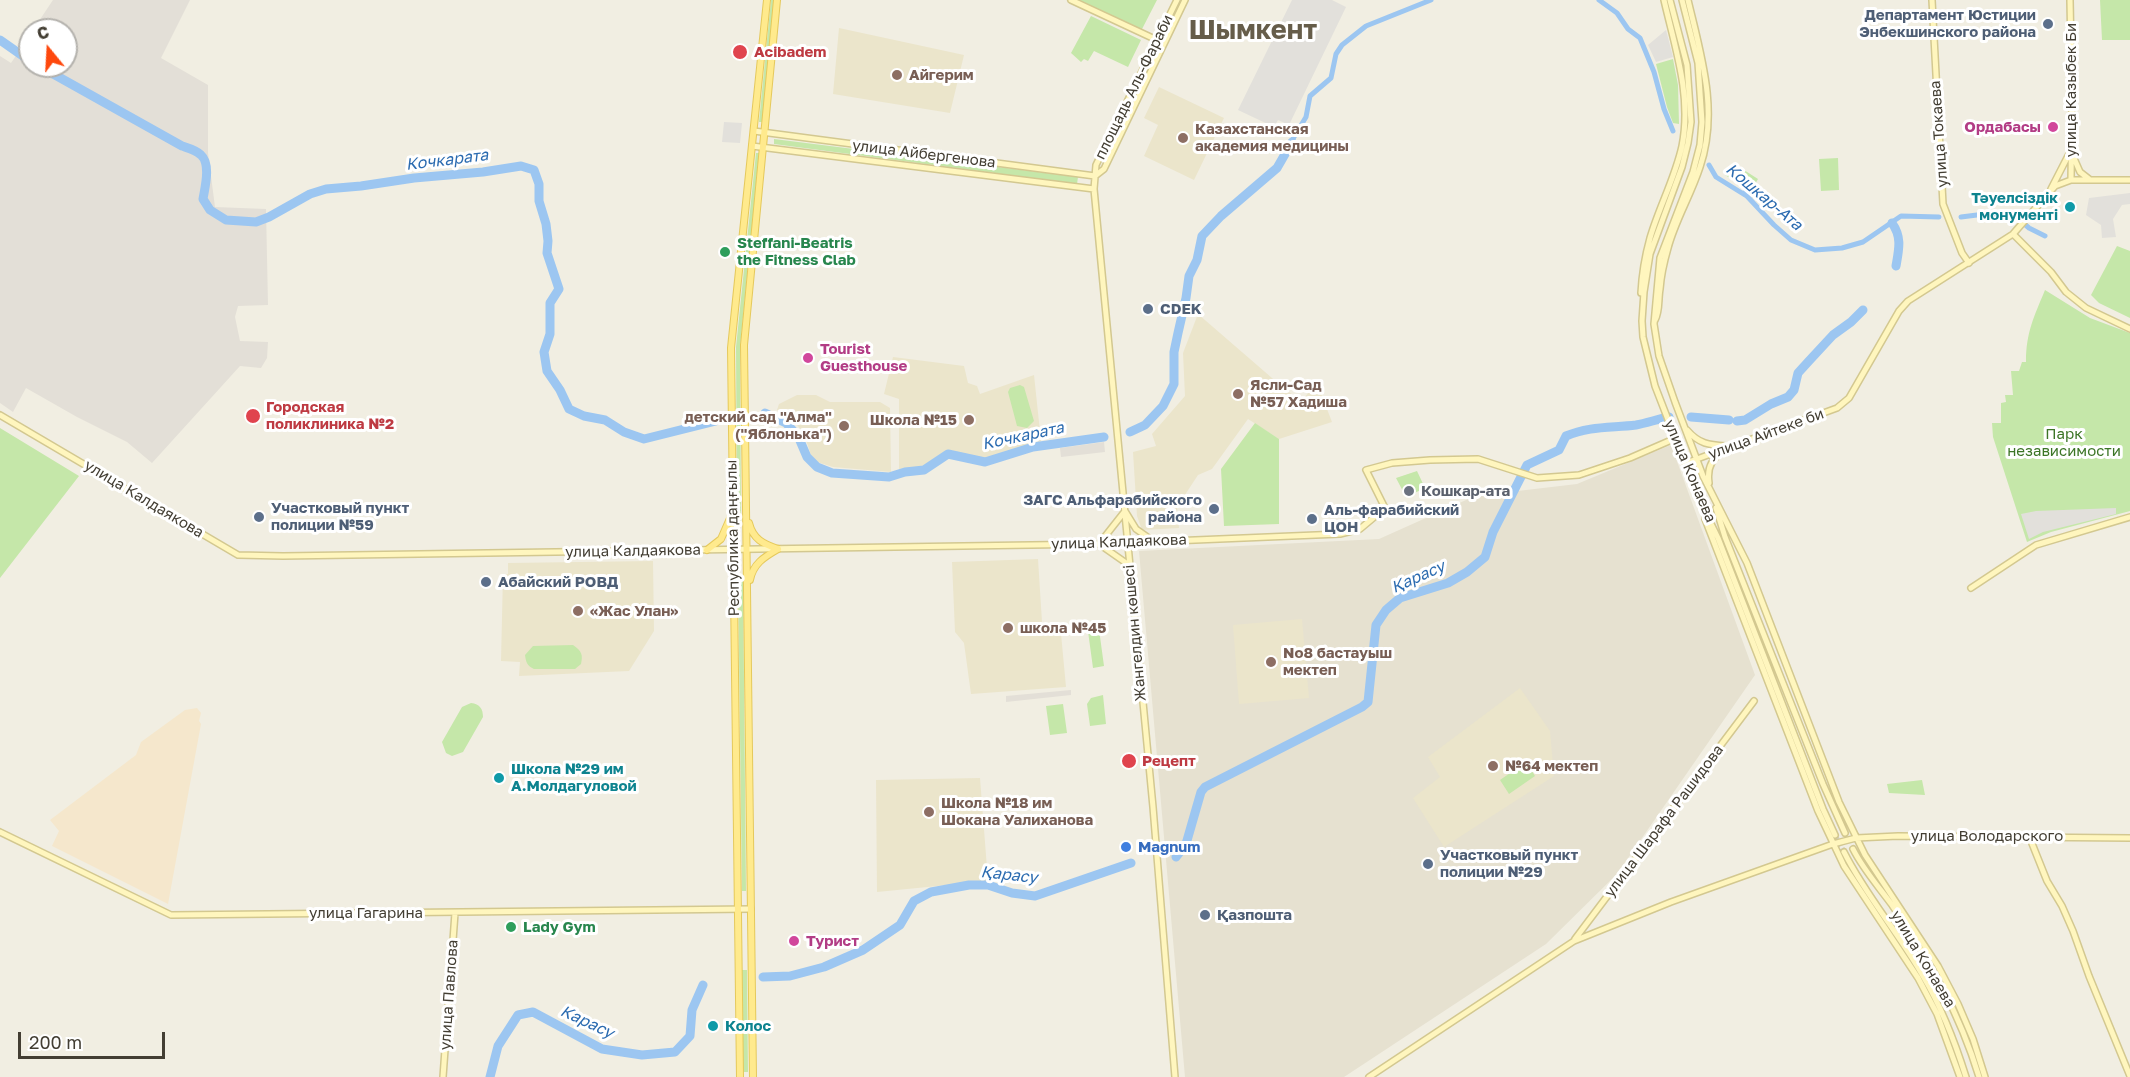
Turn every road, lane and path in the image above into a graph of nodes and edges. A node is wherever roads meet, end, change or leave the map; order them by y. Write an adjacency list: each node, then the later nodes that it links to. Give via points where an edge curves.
1 (767, 0): 18 (main road, Республика даңғылы)
2 (777, 0): 19 (main road, Республика даңғылы)
3 (1071, 0): 13 (main road)
4 (1177, 0): 13 (main road, площадь Аль-Фараби)
5 (1185, 0): 14 (main road, площадь Аль-Фараби)
6 (1664, 0): 35 (main road, via 1681,66 1685,121 1682,148 1647,251 1640,296)
7 (1670, 0): 16 (main road, улица Конаева, via 1687,65)
8 (1682, 0): 15 (main road)
9 (1688, 0): 12 (main road)
10 (1932, 0): 32 (main road, улица Токаева, via 1943,204)
11 (2070, 0): 22 (main road, улица Казыбек Би)
12 (1699, 39): 15 (main road); 23 (main road, via 1708,92 1706,146)
13 (1157, 40): 14 (main road); 25 (main road, площадь Аль-Фараби, via 1096,165)
14 (1164, 43): 25 (main road, площадь Аль-Фараби, via 1104,170)
15 (1696, 51): 17 (main road, улица Конаева)
16 (1690, 96): 17 (main road); 33 (main road, улица Конаева, via 1688,143 1650,254)
17 (1702, 96): 24 (main road, улица Конаева, via 1700,145)
18 (754, 131): 19 (main road, улица Айбергенова); 20 (main road, Республика даңғылы)
19 (765, 133): 21 (main road, Республика даңғылы); 25 (main road, улица Айбергенова)
20 (752, 146): 21 (main road, улица Айбергенова); 48 (main road, Республика даңғылы, via 731,348)
21 (763, 147): 29 (main road, улица Айбергенова); 47 (main road, Республика даңғылы, via 744,345)
22 (2071, 151): 26 (main road, улица Казыбек Би); 27 (main road, via 2080,172); 30 (main road)
23 (1700, 167): 24 (main road); 36 (main road, via 1668,249)
24 (1693, 172): 34 (main road, улица Конаева, via 1663,249)
25 (1095, 176): 29 (main road, площадь Аль-Фараби)
26 (2071, 180): 27 (main road); 30 (main road, улица Айтеке би)
27 (2090, 180): 28 (main road)
28 (2130, 180)
29 (1094, 189): 46 (main road, Жангелдин көшесі)
30 (2050, 192): 31 (main road, улица Айтеке би)
31 (2014, 232): 32 (main road, улица Айтеке би); 37 (main road, via 2066,292 2086,308)
32 (1969, 263): 41 (main road, улица Айтеке би, via 1899,311 1849,398 1837,408)
33 (1645, 284): 34 (main road); 35 (main road, улица Конаева)
34 (1656, 287): 36 (main road, улица Конаева)
35 (1643, 307): 40 (main road, улица Конаева, via 1643,329 1654,386)
36 (1654, 324): 39 (main road, улица Конаева, via 1659,356)
37 (2130, 329)
38 (0, 415): 54 (main road, улица Калдаякова, via 238,555)
39 (1683, 425): 41 (main road, via 1706,445); 42 (main road, улица Конаева)
40 (1677, 438): 43 (main road, улица Конаева); 50 (main road, улица Калдаякова, via 1579,475 1537,478 1478,459 1392,463 1366,470 1385,508 1360,529 1340,534)
41 (1731, 446): 42 (main road, улица Айтеке би); 44 (main road, via 1712,461 1708,477)
42 (1697, 459): 43 (main road, улица Айтеке би); 44 (main road, улица Конаева)
43 (1686, 463): 45 (main road, улица Конаева)
44 (1711, 494): 62 (main road, улица Конаева); 65 (main road, улица Конаева, via 1747,563)
45 (1698, 496): 63 (main road, улица Конаева); 67 (main road)
46 (1125, 511): 50 (main road, via 1136,529); 51 (main road, Жангелдин көшесі); 52 (main road)
47 (747, 512): 53 (main road, via 754,536); 56 (main road, Республика даңғылы)
48 (733, 513): 54 (main road, via 721,539); 55 (main road, Республика даңғылы)
49 (2130, 517): 58 (main road, via 2036,545)
50 (1154, 541): 51 (main road, улица Калдаякова)
51 (1127, 543): 52 (main road, улица Калдаякова); 57 (main road, Жангелдин көшесі)
52 (1099, 544): 53 (main road, улица Калдаякова); 57 (main road)
53 (778, 549): 56 (main road, улица Калдаякова); 59 (main road, via 752,569)
54 (707, 550): 55 (main road, улица Калдаякова)
55 (733, 550): 56 (main road, улица Калдаякова); 70 (main road, Республика даңғылы)
56 (747, 550): 59 (main road, Республика даңғылы)
57 (1129, 566): 78 (main road, Жангелдин көшесі)
58 (1971, 588)
59 (747, 593): 71 (main road, Республика даңғылы)
60 (1754, 701): 73 (main road, улица Шарафа Рашидова)
61 (0, 832): 72 (main road, улица Гагарина, via 171,915)
62 (1845, 833)
63 (1835, 835)
64 (2029, 836): 65 (main road, улица Володарского); 66 (main road, улица Володарского); 74 (main road, via 2073,930)
65 (1856, 838): 67 (main road, улица Володарского); 83 (main road, улица Конаева, via 1938,966 1973,1039)
66 (2130, 838)
67 (1833, 844): 73 (main road, улица Шарафа Рашидова); 80 (main road, via 1918,978 1937,1014)
68 (1852, 849): 82 (main road, улица Конаева, via 1933,969 1953,1007)
69 (1844, 852): 81 (main road, улица Конаева, via 1923,975 1956,1045)
70 (737, 909): 71 (main road, улица Гагарина); 72 (main road, улица Гагарина); 76 (main road, Республика даңғылы)
71 (751, 909): 77 (main road, Республика даңғылы)
72 (455, 913): 75 (main road, улица Павлова)
73 (1574, 941): 79 (main road, улица Шарафа Рашидова)
74 (2130, 1076)
75 (443, 1077)
76 (740, 1077)
77 (753, 1077)
78 (1175, 1077)
79 (1369, 1077)
80 (1960, 1077)
81 (1966, 1077)
82 (1979, 1077)
83 (1985, 1077)

